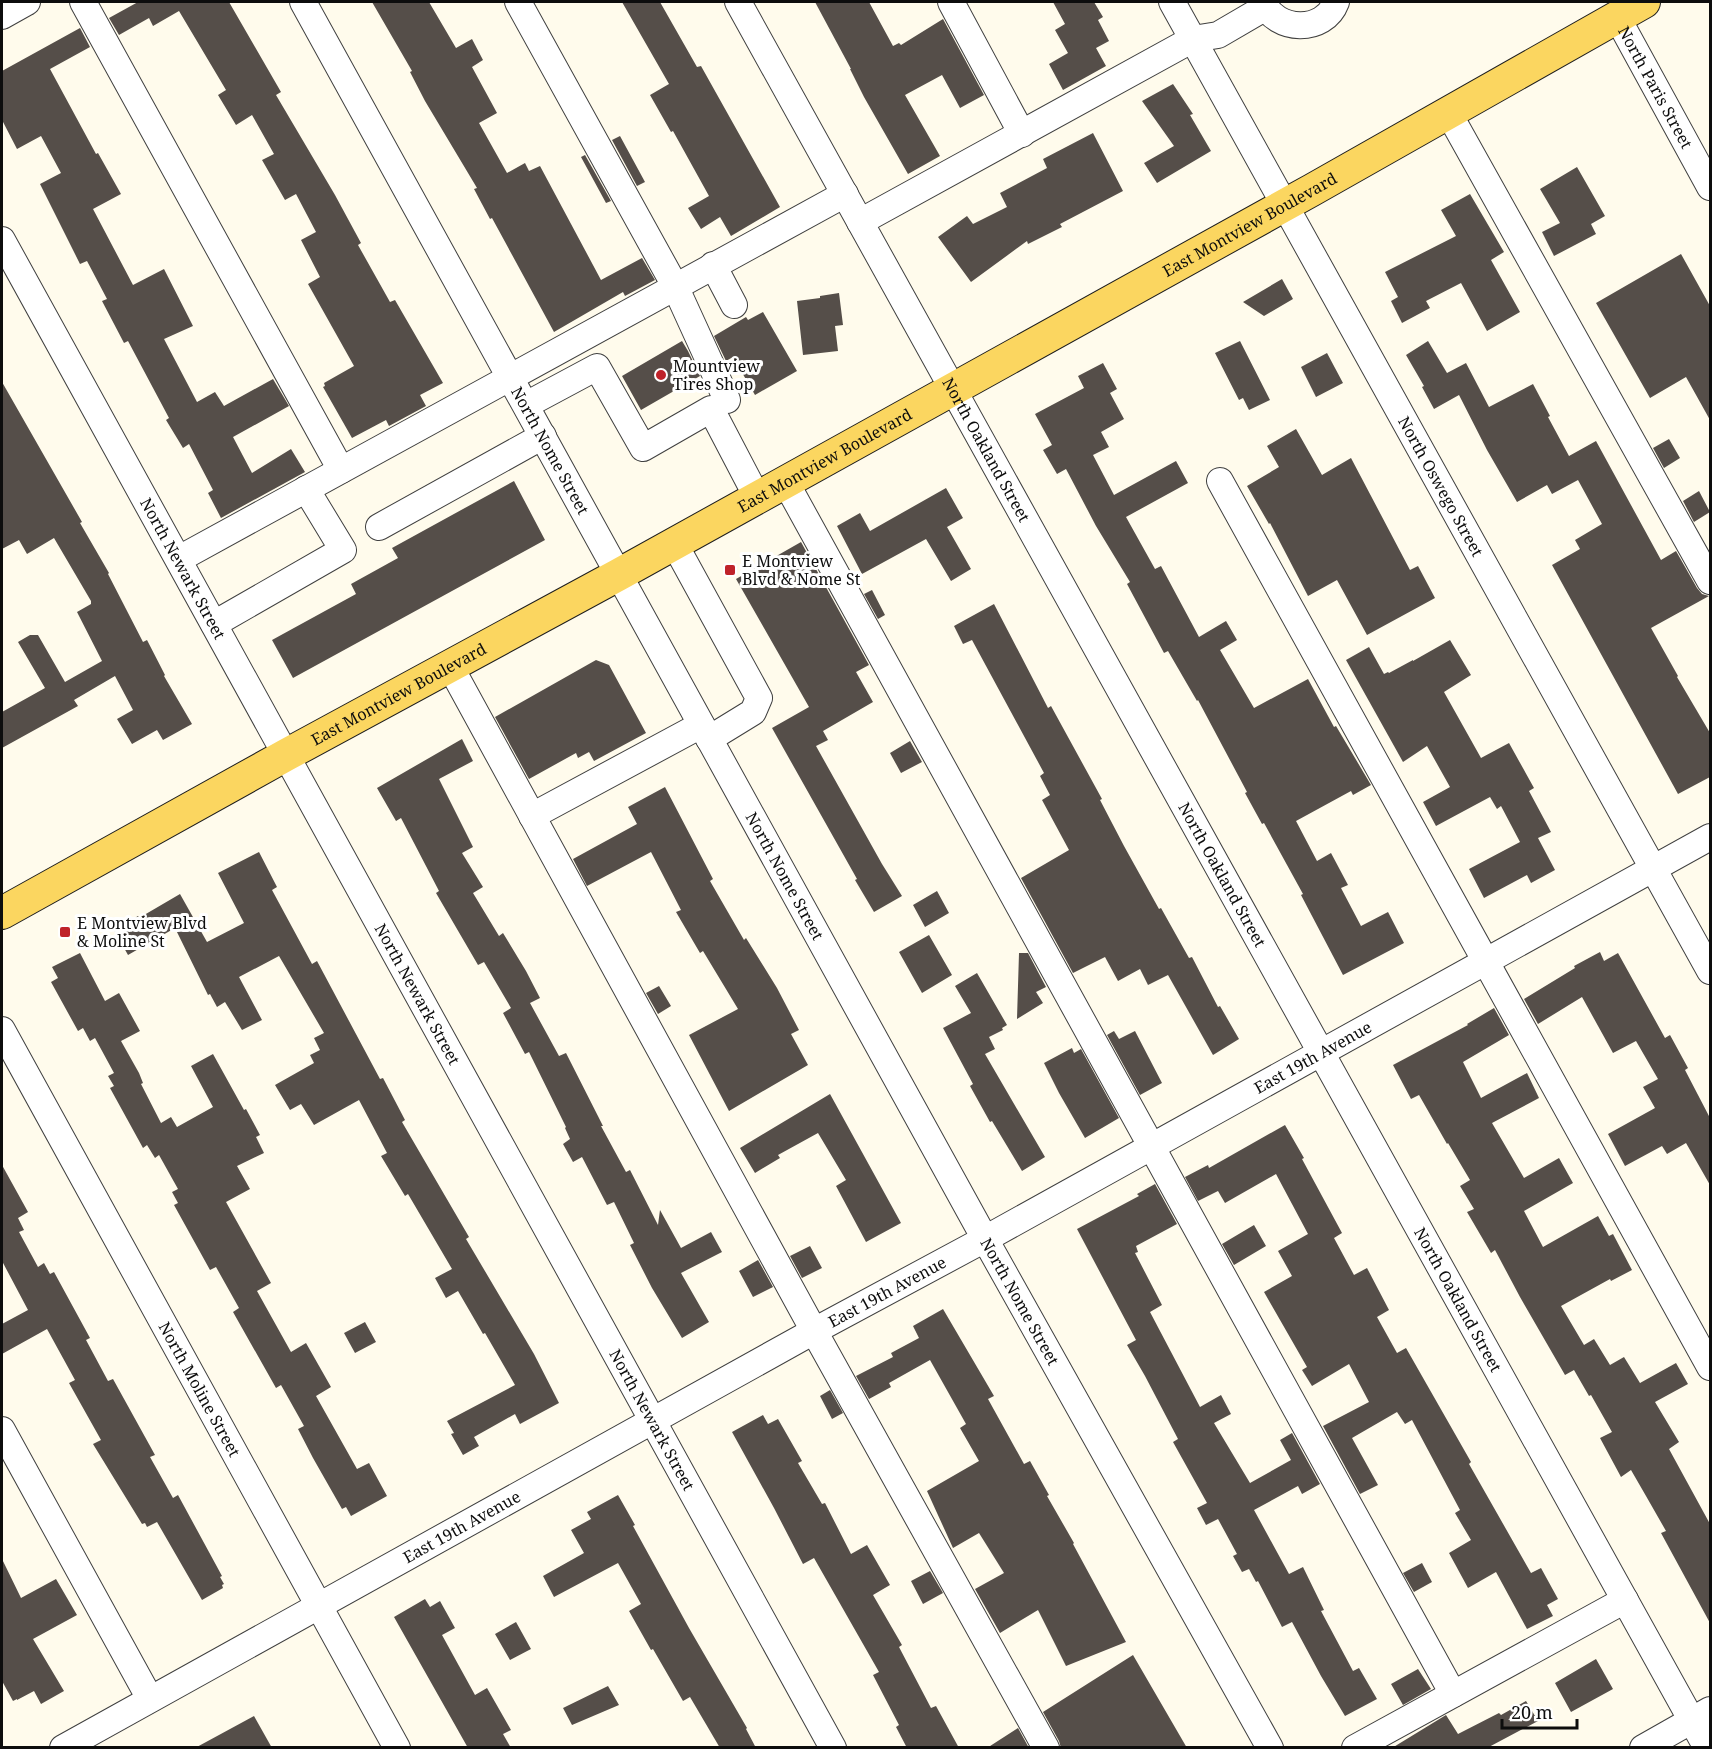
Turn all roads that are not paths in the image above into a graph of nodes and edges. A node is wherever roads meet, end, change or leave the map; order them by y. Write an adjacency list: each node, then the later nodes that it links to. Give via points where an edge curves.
1 (27, 2): 11 (street)
2 (84, 2): 29 (street)
3 (303, 2): 24 (street, North Nome Street)
4 (519, 2): 22 (street)
5 (738, 2): 17 (street, North Oakland Street)
6 (951, 2): 15 (street)
7 (1172, 2): 13 (street, North Oswego Street)
8 (1336, 2): 10 (street, via 1326,17 1300,26 1275,18)
9 (1644, 2): 12 (main road, East Montview Boulevard)
10 (1264, 4): 13 (street, via 1218,35)
11 (2, 16)
12 (1617, 17): 14 (main road, East Montview Boulevard); 16 (street, North Paris Street)
13 (1192, 39): 15 (street); 18 (street, North Oswego Street)
14 (1448, 112): 18 (main road, East Montview Boulevard); 38 (street)
15 (1022, 134): 19 (street)
16 (1710, 187)
17 (845, 194): 19 (street, North Oakland Street); 21 (street)
18 (1286, 204): 25 (main road, East Montview Boulevard); 45 (street, North Oswego Street)
19 (860, 222): 25 (street, North Oakland Street)
20 (2, 240): 36 (street, North Newark Street)
21 (714, 265): 22 (street); 23 (street)
22 (675, 286): 24 (street); 26 (street)
23 (734, 305)
24 (510, 378): 27 (street, North Nome Street); 29 (street)
25 (953, 388): 30 (main road, East Montview Boulevard); 50 (street, North Oakland Street)
26 (728, 400)
27 (526, 405): 28 (street, North Nome Street); 33 (street, via 597,367 643,448 711,410)
28 (543, 436): 34 (street); 37 (street, North Nome Street)
29 (341, 470): 32 (street)
30 (785, 481): 33 (main road, East Montview Boulevard); 51 (street)
31 (1220, 481): 47 (street)
32 (306, 489): 36 (street); 39 (street, via 343,550)
33 (757, 497): 35 (main road, East Montview Boulevard)
34 (379, 527)
35 (674, 543): 37 (main road, East Montview Boulevard); 41 (street, via 759,698 753,712)
36 (179, 559): 39 (street, North Newark Street)
37 (618, 574): 40 (main road, East Montview Boulevard); 41 (street, North Nome Street)
38 (1710, 581)
39 (214, 624): 42 (street, North Newark Street)
40 (450, 666): 42 (main road, East Montview Boulevard); 43 (street)
41 (704, 732): 43 (street); 52 (street, North Nome Street)
42 (286, 755): 46 (main road, East Montview Boulevard); 55 (street, North Newark Street)
43 (532, 816): 53 (street)
44 (1710, 837): 45 (street, East 19th Avenue)
45 (1654, 869): 47 (street, East 19th Avenue); 48 (street, North Oswego Street)
46 (2, 913)
47 (1486, 962): 50 (street, East 19th Avenue); 54 (street)
48 (1710, 970)
49 (2, 1030): 58 (street, North Moline Street)
50 (1321, 1053): 51 (street, East 19th Avenue); 57 (street, North Oakland Street)
51 (1150, 1147): 52 (street, East 19th Avenue); 59 (street)
52 (984, 1239): 53 (street, East 19th Avenue); 66 (street, North Nome Street)
53 (814, 1331): 55 (street, East 19th Avenue); 65 (street)
54 (1710, 1366)
55 (653, 1421): 58 (street, East 19th Avenue); 64 (street, North Newark Street)
56 (2, 1430): 60 (street)
57 (1625, 1600): 59 (street); 61 (street, North Oakland Street)
58 (319, 1606): 60 (street, East 19th Avenue); 63 (street, North Moline Street)
59 (1453, 1694): 67 (street)
60 (150, 1699): 62 (street, East 19th Avenue)
61 (1701, 1715): 68 (street); 69 (street, North Oakland Street)
62 (63, 1748)
63 (397, 1748)
64 (833, 1748)
65 (1046, 1748)
66 (1270, 1748)
67 (1355, 1748)
68 (1643, 1748)
69 (1707, 1748)

